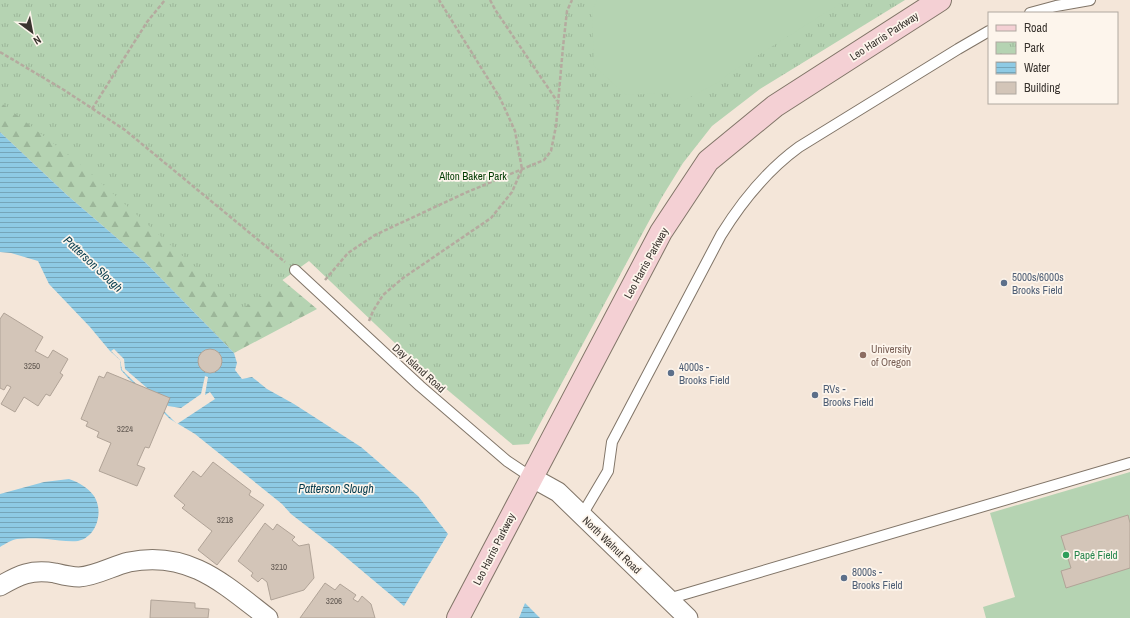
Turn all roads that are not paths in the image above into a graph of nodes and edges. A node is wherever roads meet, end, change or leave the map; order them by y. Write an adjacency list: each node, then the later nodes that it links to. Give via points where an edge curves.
1 (940, 0): 7 (street, Leo Harris Parkway, via 775,106 708,161 661,232)
2 (1090, 0): 3 (lane)
3 (1034, 12)
4 (988, 32): 8 (lane, via 799,147 754,187 721,236 612,442 608,471)
5 (295, 270): 7 (lane, Day Island Road, via 420,386 507,461)
6 (1130, 463): 10 (lane)
7 (531, 477): 8 (street, North Walnut Road, via 558,492); 12 (street, Leo Harris Parkway)
8 (582, 515): 10 (street, North Walnut Road)
9 (0, 586): 11 (street, via 16,576 29,572 71,577 129,562 162,560 202,570 221,581)
10 (668, 599): 13 (street, North Walnut Road)
11 (268, 618)
12 (458, 618)
13 (688, 618)

